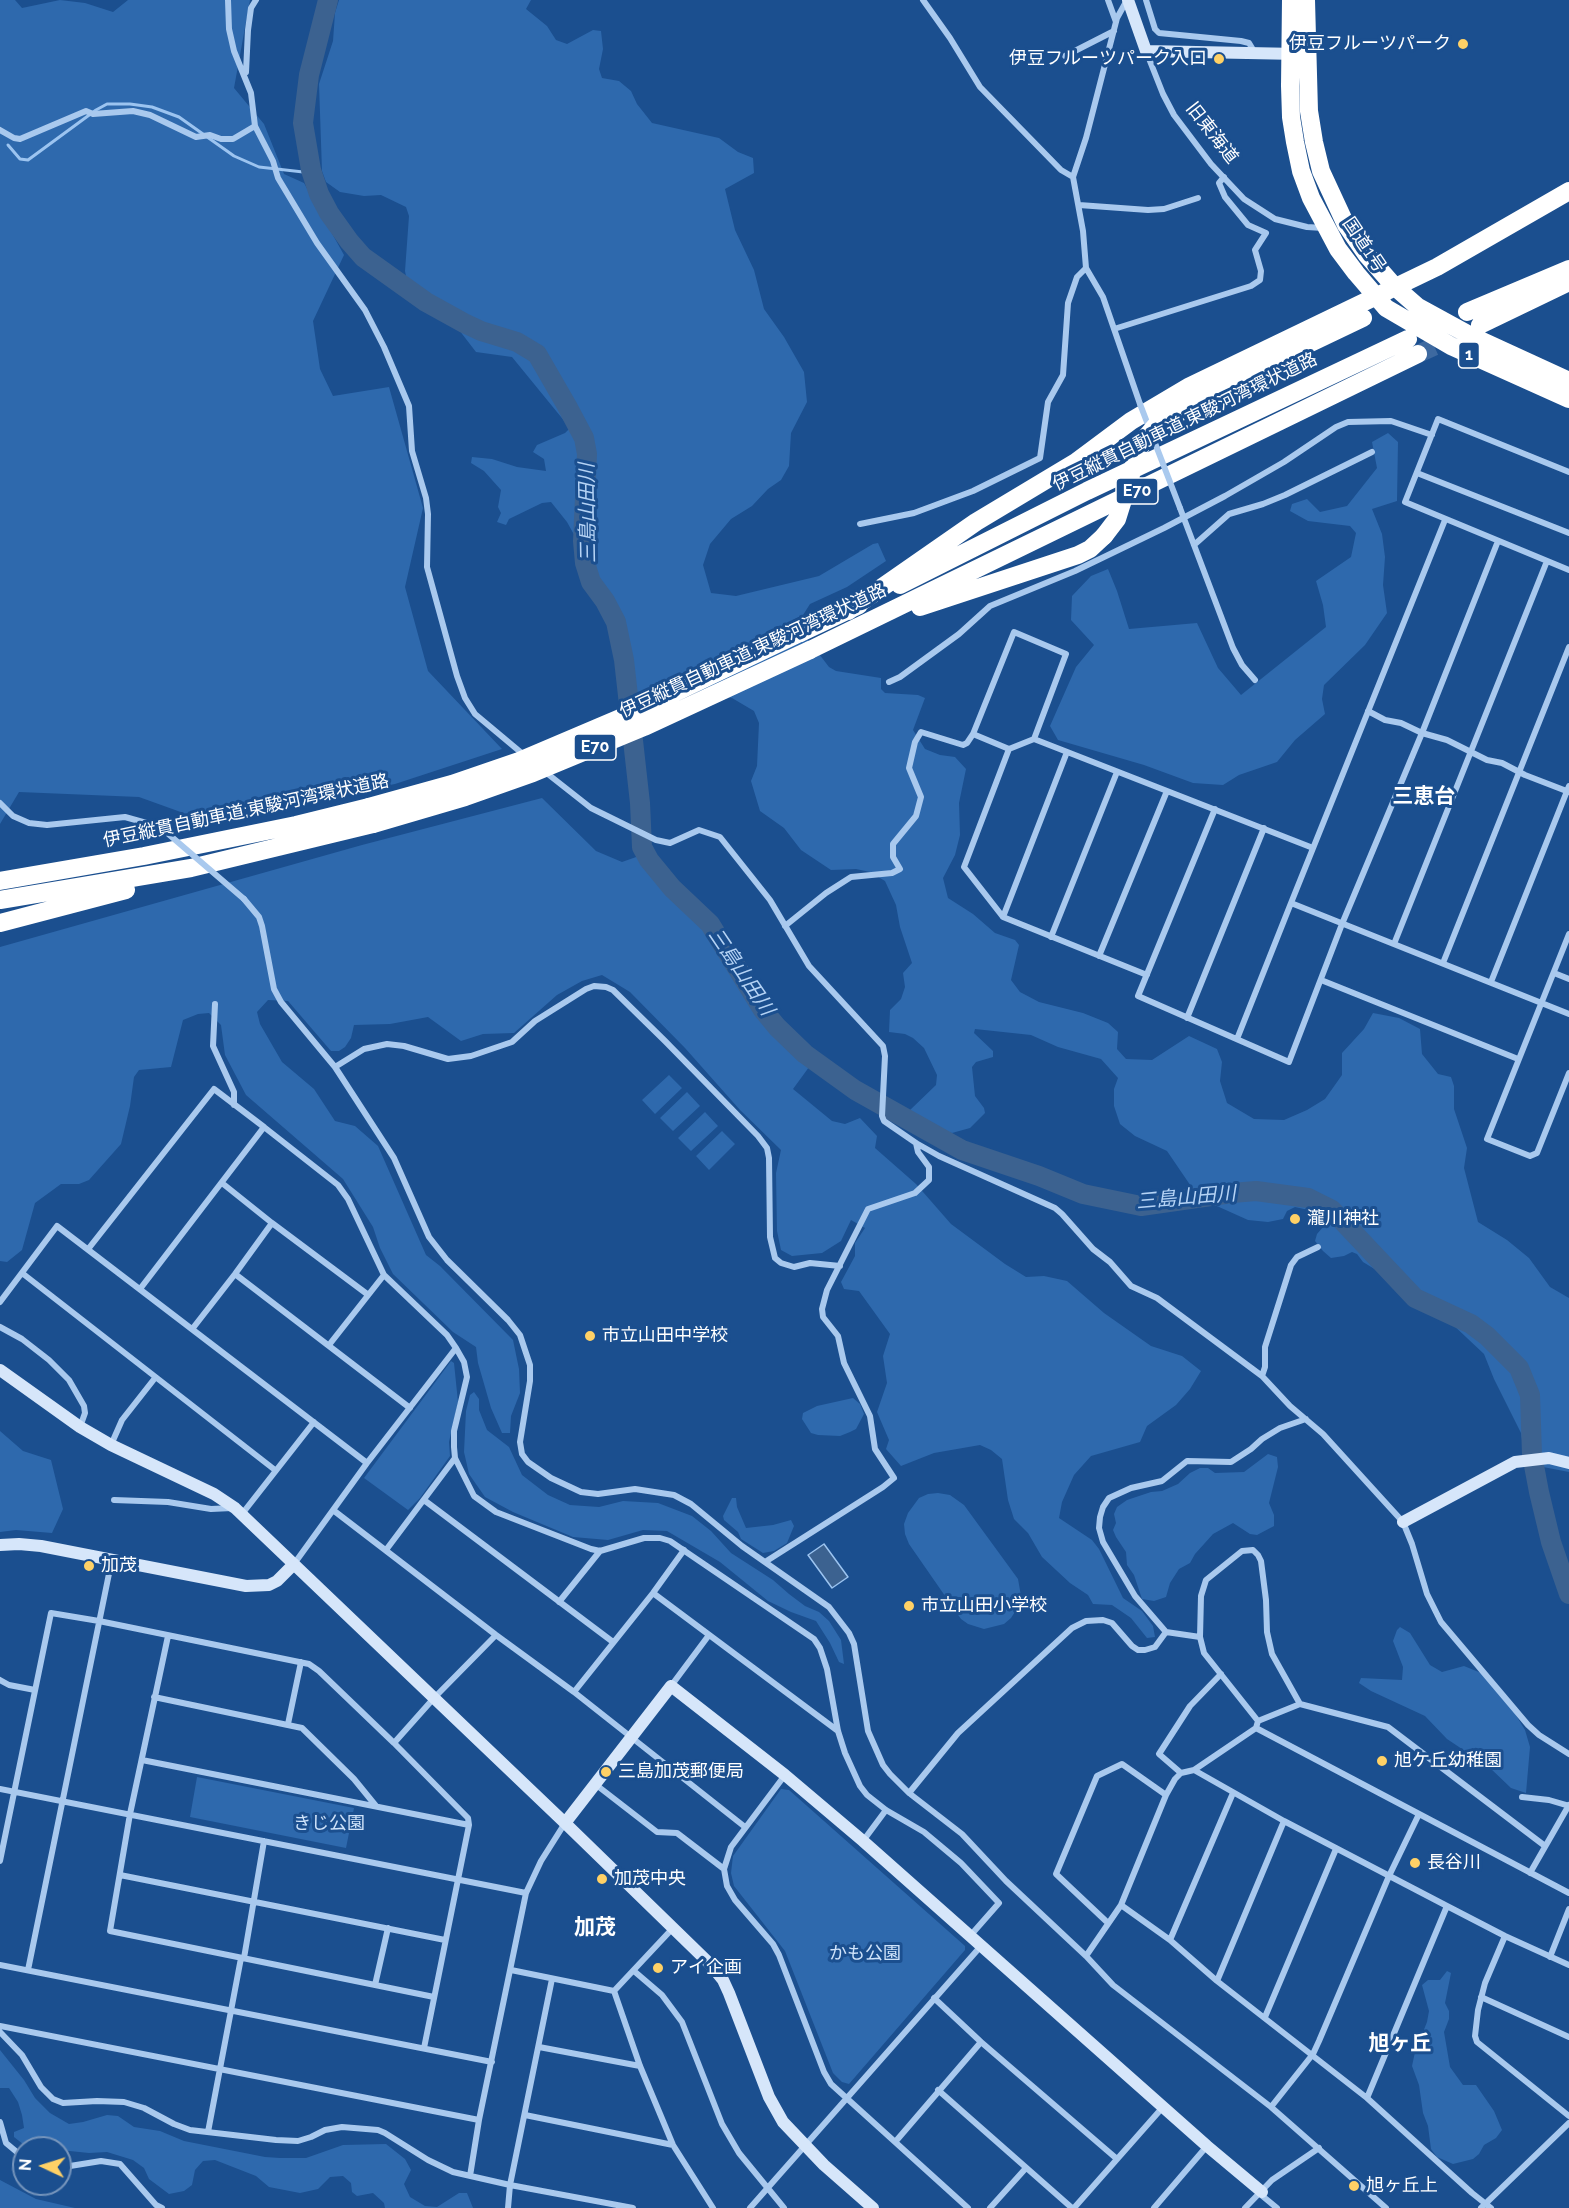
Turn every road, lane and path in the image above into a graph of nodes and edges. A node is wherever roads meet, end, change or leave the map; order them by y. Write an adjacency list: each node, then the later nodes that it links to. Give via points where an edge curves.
1 (228, 0): 15 (street, via 234,51)
2 (256, 0): 15 (street, via 248,30)
3 (923, 0): 18 (street, via 980,87 1061,170)
4 (1108, 0): 9 (street)
5 (1127, 0): 9 (street); 11 (street, 旧東海道)
6 (1146, 0): 12 (street, via 1159,33 1241,41 1249,43)
7 (1291, 0): 13 (highway, 国道1号 / 1)
8 (1306, 0): 13 (highway, 国道1号 / 1)
9 (1116, 22): 10 (street)
10 (1114, 31): 14 (street); 18 (street)
11 (1146, 51): 12 (street); 19 (street, 旧東海道, via 1174,115)
12 (1255, 54): 13 (street)
13 (1298, 54): 24 (highway, 国道1号 / 1, via 1291,117 1295,142 1301,171); 28 (highway, 国道1号 / 1, via 1321,171 1346,225)
14 (1065, 56)
15 (246, 76): 16 (street)
16 (255, 126): 17 (street, via 233,139 196,137 133,111 89,112 20,139); 77 (street, via 278,178 317,243 365,310 409,406 412,451 428,514 427,567 457,676 475,714 591,808 625,826 670,843 699,830 720,837 770,900)
17 (0, 129)
18 (1073, 177): 23 (street)
19 (1224, 177): 24 (street, 旧東海道, via 1244,199 1275,219); 30 (street, via 1219,183 1225,197 1248,225 1266,233 1255,250 1260,280)
20 (1569, 191): 28 (highway)
21 (1198, 198): 23 (street, via 1164,209)
22 (1569, 202): 28 (highway)
23 (1079, 206): 25 (street)
24 (1326, 229): 29 (highway, 国道1号 / 1)
25 (1086, 268): 30 (street, via 1103,297); 41 (street, via 1077,278 1068,303 1063,375 1048,402 1041,458 973,491 914,513)
26 (1569, 269): 27 (highway, via 1474,318)
27 (1569, 282)
28 (1399, 291): 29 (highway); 33 (highway, 国道1号 / 1, via 1418,307 1471,336)
29 (1381, 303): 34 (highway, 国道1号 / 1, via 1451,346); 47 (highway, via 1190,386 976,522); 48 (highway, bridge, via 1185,404 1157,424 1138,452 1118,519 1090,549)
30 (1113, 329): 39 (street, bridge)
31 (1408, 339): 47 (highway, 伊豆縦貫自動車道;東駿河湾環状道路 / E70, via 1088,491)
32 (1418, 354): 48 (highway, 伊豆縦貫自動車道;東駿河湾環状道路 / E70)
33 (1569, 381)
34 (1569, 399)
35 (1432, 435): 37 (street, via 1438,419); 38 (street); 39 (street, via 1390,421 1348,422)
36 (1372, 452): 44 (street, via 1285,495 1229,514)
37 (1569, 472)
38 (1417, 473): 40 (street, via 1405,502); 42 (street)
39 (1183, 518): 44 (street); 51 (street, via 1105,557 990,606 959,634)
40 (1445, 520): 43 (street); 52 (street)
41 (860, 524)
42 (1569, 533)
43 (1498, 541): 45 (street); 53 (street)
44 (1194, 545): 50 (street, via 1233,648)
45 (1547, 561): 46 (street); 58 (street)
46 (1569, 570)
47 (848, 611): 65 (highway, 伊豆縦貫自動車道;東駿河湾環状道路 / E70, bridge, via 639,710 519,761)
48 (855, 628): 65 (highway, 伊豆縦貫自動車道;東駿河湾環状道路 / E70, bridge, via 644,727 533,773 465,797)
49 (1569, 647): 59 (street)
50 (1255, 680)
51 (888, 682)
52 (1368, 711): 53 (street); 68 (street)
53 (1422, 733): 58 (street); 76 (street)
54 (973, 734): 55 (street, via 1014,632 1066,654); 56 (street); 77 (street, via 963,745 921,732 915,742 909,768 921,797 916,816 893,844 893,857 900,869 851,877)
55 (1034, 739): 56 (street); 57 (street)
56 (1009, 749): 74 (street, via 964,867)
57 (1066, 752): 60 (street); 74 (street)
58 (1470, 752): 59 (street); 80 (street)
59 (1518, 771): 61 (street); 82 (street)
60 (1116, 772): 62 (street); 79 (street)
61 (1568, 790): 87 (street)
62 (1167, 791): 64 (street); 81 (street)
63 (0, 803): 94 (street, bridge, via 13,816 29,823 47,825 125,817 166,832 244,899 259,917 274,989)
64 (1215, 809): 66 (street); 84 (street)
65 (371, 816): 67 (highway, 伊豆縦貫自動車道;東駿河湾環状道路 / E70); 69 (highway, 伊豆縦貫自動車道;東駿河湾環状道路 / E70, via 296,825)
66 (1264, 828): 68 (street); 91 (street)
67 (302, 843): 72 (highway, 伊豆縦貫自動車道;東駿河湾環状道路 / E70, via 191,868); 75 (highway)
68 (1313, 848): 73 (street)
69 (144, 856): 70 (highway); 71 (highway, 伊豆縦貫自動車道;東駿河湾環状道路 / E70)
70 (0, 869)
71 (0, 881)
72 (0, 900)
73 (1292, 903): 76 (street); 92 (street)
74 (1002, 918): 79 (street)
75 (0, 923)
76 (1342, 924): 80 (street); 86 (street)
77 (785, 926): 98 (street, via 809,966 883,1046 882,1116)
78 (1569, 934): 83 (street)
79 (1051, 937): 81 (street)
80 (1394, 944): 82 (street)
81 (1099, 956): 84 (street)
82 (1443, 963): 87 (street)
83 (1554, 973): 85 (street); 88 (street)
84 (1147, 975): 91 (street, via 1138,996)
85 (1569, 978)
86 (1321, 980): 92 (street, via 1289,1062); 93 (street)
87 (1491, 982): 88 (street)
88 (1541, 1003): 90 (street); 93 (street)
89 (214, 1004): 96 (street, via 213,1046 234,1092)
90 (1569, 1014)
91 (1187, 1018): 92 (street)
92 (1237, 1039)
93 (1518, 1059): 95 (street, via 1487,1139 1530,1156 1537,1153)
94 (335, 1067): 103 (street, via 364,1049 387,1044 448,1059 471,1056 512,1042 534,1022 586,989 606,987 665,1041 767,1148 770,1237 775,1258 794,1267 810,1263); 136 (street, via 394,1158 429,1237 520,1335 530,1365 520,1442 528,1462 580,1492 636,1489 674,1494 711,1518)
95 (1569, 1073)
96 (234, 1105): 97 (street); 102 (street, via 214,1089)
97 (264, 1127): 99 (street); 106 (street, via 330,1176 343,1191)
98 (916, 1143): 103 (street, via 929,1167 929,1180 915,1193 868,1209); 115 (street, via 1055,1208 1131,1286 1157,1298)
99 (222, 1183): 100 (street); 107 (street)
100 (272, 1223): 105 (street); 108 (street)
101 (1318, 1247): 115 (street, via 1297,1257 1291,1265 1265,1347)
102 (89, 1248): 104 (street, via 57,1226); 107 (street)
103 (840, 1266): 136 (street, via 825,1297 823,1317 838,1336 844,1363 870,1416 875,1449 894,1478)
104 (22, 1273): 109 (street); 116 (street)
105 (236, 1274): 111 (street); 112 (street)
106 (384, 1275): 108 (street); 113 (street)
107 (140, 1288): 111 (street)
108 (367, 1294): 112 (street)
109 (0, 1302)
110 (0, 1327): 120 (street, via 50,1360 69,1380 84,1406)
111 (193, 1328): 119 (street)
112 (329, 1345): 117 (street)
113 (456, 1348): 117 (street); 122 (street, via 467,1377 454,1431)
114 (0, 1370): 120 (street)
115 (1262, 1376): 118 (street)
116 (155, 1378): 121 (street, via 122,1420); 125 (street)
117 (410, 1408): 123 (street)
118 (1306, 1419): 130 (street); 141 (street, via 1280,1428 1231,1462 1187,1461 1162,1481 1114,1494 1103,1507 1099,1528 1103,1542 1135,1596)
119 (314, 1422): 123 (street); 125 (street)
120 (80, 1427): 121 (street)
121 (111, 1445): 129 (street, via 214,1494)
122 (455, 1458): 127 (street); 134 (street, via 474,1496 483,1504)
123 (368, 1463): 128 (street)
124 (1569, 1463): 130 (street, via 1549,1458 1515,1462)
125 (275, 1470): 129 (street)
126 (114, 1500): 129 (street)
127 (424, 1500): 132 (street); 139 (street)
128 (333, 1510): 132 (street); 137 (street)
129 (238, 1511): 137 (street)
130 (1403, 1522): 162 (street, via 1427,1594 1441,1622 1528,1725)
131 (0, 1545): 135 (street, via 41,1546)
132 (386, 1550): 142 (street)
133 (684, 1550): 134 (street, via 660,1538 628,1541); 138 (street); 159 (street, via 814,1639 827,1669)
134 (600, 1551): 139 (street)
135 (112, 1559): 137 (street, via 246,1586 269,1585); 140 (street)
136 (765, 1563): 170 (street, via 829,1607 849,1633 868,1731 883,1765)
137 (294, 1564): 154 (street)
138 (653, 1593): 143 (street); 146 (street)
139 (559, 1602): 146 (street)
140 (99, 1621): 144 (street); 151 (street, via 51,1613); 174 (street)
141 (1166, 1632): 145 (street); 170 (street, via 1155,1647 1145,1650 1132,1646 1112,1623 1103,1620 1072,1628 958,1733)
142 (495, 1635): 152 (street); 154 (street)
143 (709, 1635): 150 (street); 159 (street)
144 (168, 1636): 147 (street); 153 (street)
145 (1200, 1637): 148 (street, via 1204,1653); 155 (street, via 1201,1596 1206,1580 1242,1551 1253,1550 1261,1561 1272,1654)
146 (613, 1642): 152 (street)
147 (301, 1662): 157 (street); 161 (street, via 319,1671)
148 (1221, 1674): 156 (street); 165 (street, via 1190,1706 1159,1754)
149 (0, 1680): 151 (street)
150 (671, 1686): 160 (street); 166 (street)
151 (35, 1690): 169 (street)
152 (574, 1692): 160 (street)
153 (154, 1697): 157 (street); 163 (street)
154 (434, 1698): 161 (street); 181 (street)
155 (1300, 1704): 156 (street); 186 (street, via 1388,1727)
156 (1258, 1720): 158 (street)
157 (288, 1724): 175 (street, via 308,1732)
158 (1256, 1728): 164 (street); 179 (street)
159 (838, 1731): 177 (street, via 860,1786)
160 (631, 1737): 167 (street); 183 (street)
161 (394, 1743): 182 (street, via 466,1814)
162 (1569, 1754)
163 (142, 1760): 175 (street); 178 (street)
164 (1194, 1770): 165 (street); 171 (street)
165 (1181, 1773): 172 (street)
166 (784, 1775): 183 (street); 185 (street)
167 (595, 1784): 181 (street); 189 (street, via 657,1832 677,1833)
168 (0, 1790): 169 (street)
169 (15, 1792): 174 (street); 188 (street)
170 (909, 1793): 208 (street, via 962,1834)
171 (1233, 1793): 180 (street); 206 (street)
172 (1166, 1795): 197 (street); 200 (street, via 1122,1764 1097,1776 1056,1874)
173 (1521, 1797): 176 (street)
174 (63, 1801): 178 (street); 213 (street)
175 (376, 1806): 182 (street)
176 (1569, 1806): 186 (street)
177 (886, 1810): 185 (street); 203 (street, via 924,1832 961,1863 999,1904)
178 (130, 1814): 184 (street); 191 (street)
179 (1419, 1814): 190 (street); 192 (street)
180 (1284, 1821): 187 (street); 217 (street)
181 (565, 1823): 194 (street, via 540,1861); 202 (street)
182 (469, 1825): 193 (street)
183 (745, 1827): 189 (street, via 729,1851)
184 (264, 1841): 193 (street); 196 (street)
185 (863, 1841): 203 (street)
186 (1545, 1846): 190 (street)
187 (1336, 1849): 192 (street); 224 (street)
188 (0, 1861)
189 (724, 1869): 236 (street, via 730,1892 778,1955 826,2077)
190 (1530, 1873): 195 (street)
191 (120, 1875): 196 (street); 210 (street, via 110,1931)
192 (1389, 1876): 198 (street); 231 (street)
193 (458, 1880): 194 (street); 205 (street)
194 (526, 1893): 214 (street)
195 (1569, 1893)
196 (254, 1902): 201 (street); 210 (street)
197 (1121, 1905): 200 (street); 206 (street)
198 (1447, 1906): 204 (street); 237 (street)
199 (1569, 1909): 209 (street)
200 (1108, 1923): 208 (street)
201 (388, 1928): 205 (street); 218 (street)
202 (673, 1928): 215 (street); 249 (street, via 723,1980 769,2097 783,2122)
203 (970, 1936): 207 (street)
204 (1505, 1936): 209 (street); 221 (street)
205 (445, 1940): 220 (street)
206 (1170, 1941): 217 (street)
207 (981, 1946): 222 (street); 238 (street)
208 (1086, 1956): 239 (street, via 1113,1985)
209 (1550, 1957): 212 (street)
210 (242, 1958): 218 (street); 223 (street)
211 (0, 1965): 213 (street)
212 (1569, 1965)
213 (28, 1970): 223 (street)
214 (511, 1970): 216 (street); 232 (street)
215 (634, 1971): 219 (street); 257 (street, via 662,1995 682,2022 722,2124)
216 (552, 1979): 219 (street); 229 (street)
217 (1217, 1981): 224 (street)
218 (375, 1985): 220 (street)
219 (614, 1991): 233 (street)
220 (434, 1997): 230 (street)
221 (1481, 1997): 227 (street); 241 (street, via 1474,2036 1477,2042)
222 (934, 1998): 228 (street); 236 (street)
223 (231, 2011): 230 (street); 234 (street)
224 (1265, 2017): 231 (street)
225 (0, 2026): 234 (street)
226 (0, 2032): 245 (street, via 57,2102 124,2102 181,2127)
227 (1569, 2037)
228 (981, 2042): 235 (street); 252 (street)
229 (538, 2047): 233 (street); 240 (street)
230 (424, 2048): 232 (street)
231 (1313, 2054): 237 (street); 239 (street)
232 (492, 2062): 242 (street)
233 (640, 2066): 247 (street)
234 (220, 2071): 242 (street); 245 (street)
235 (938, 2090): 246 (street); 254 (street)
236 (845, 2098): 246 (street); 249 (street)
237 (1367, 2098): 259 (street)
238 (1164, 2106): 248 (street); 252 (street)
239 (1271, 2108): 251 (street)
240 (525, 2115): 247 (street); 256 (street)
241 (1569, 2116)
242 (479, 2120): 255 (street)
243 (0, 2122): 250 (street, via 6,2143)
244 (1569, 2123): 259 (street)
245 (208, 2132): 255 (street, via 298,2142 325,2130 371,2129 385,2133 436,2164)
246 (896, 2141): 267 (street)
247 (673, 2145): 263 (street)
248 (1207, 2145): 258 (street); 270 (street)
249 (805, 2146): 257 (street); 266 (street)
250 (12, 2148)
251 (1319, 2148): 258 (street, via 1272,2180); 273 (street)
252 (1117, 2159): 269 (street)
253 (72, 2164): 260 (street, via 120,2164)
254 (1026, 2168): 268 (street); 269 (street)
255 (470, 2176): 256 (street)
256 (510, 2185): 261 (street); 262 (street)
257 (767, 2188): 264 (street); 265 (street)
258 (1261, 2193): 271 (street); 272 (street)
259 (1486, 2207)
260 (162, 2208)
261 (508, 2208)
262 (633, 2208)
263 (713, 2208)
264 (750, 2208)
265 (784, 2208)
266 (873, 2208)
267 (968, 2208)
268 (990, 2208)
269 (1073, 2208)
270 (1154, 2208)
271 (1245, 2208)
272 (1276, 2208)
273 (1386, 2208)

